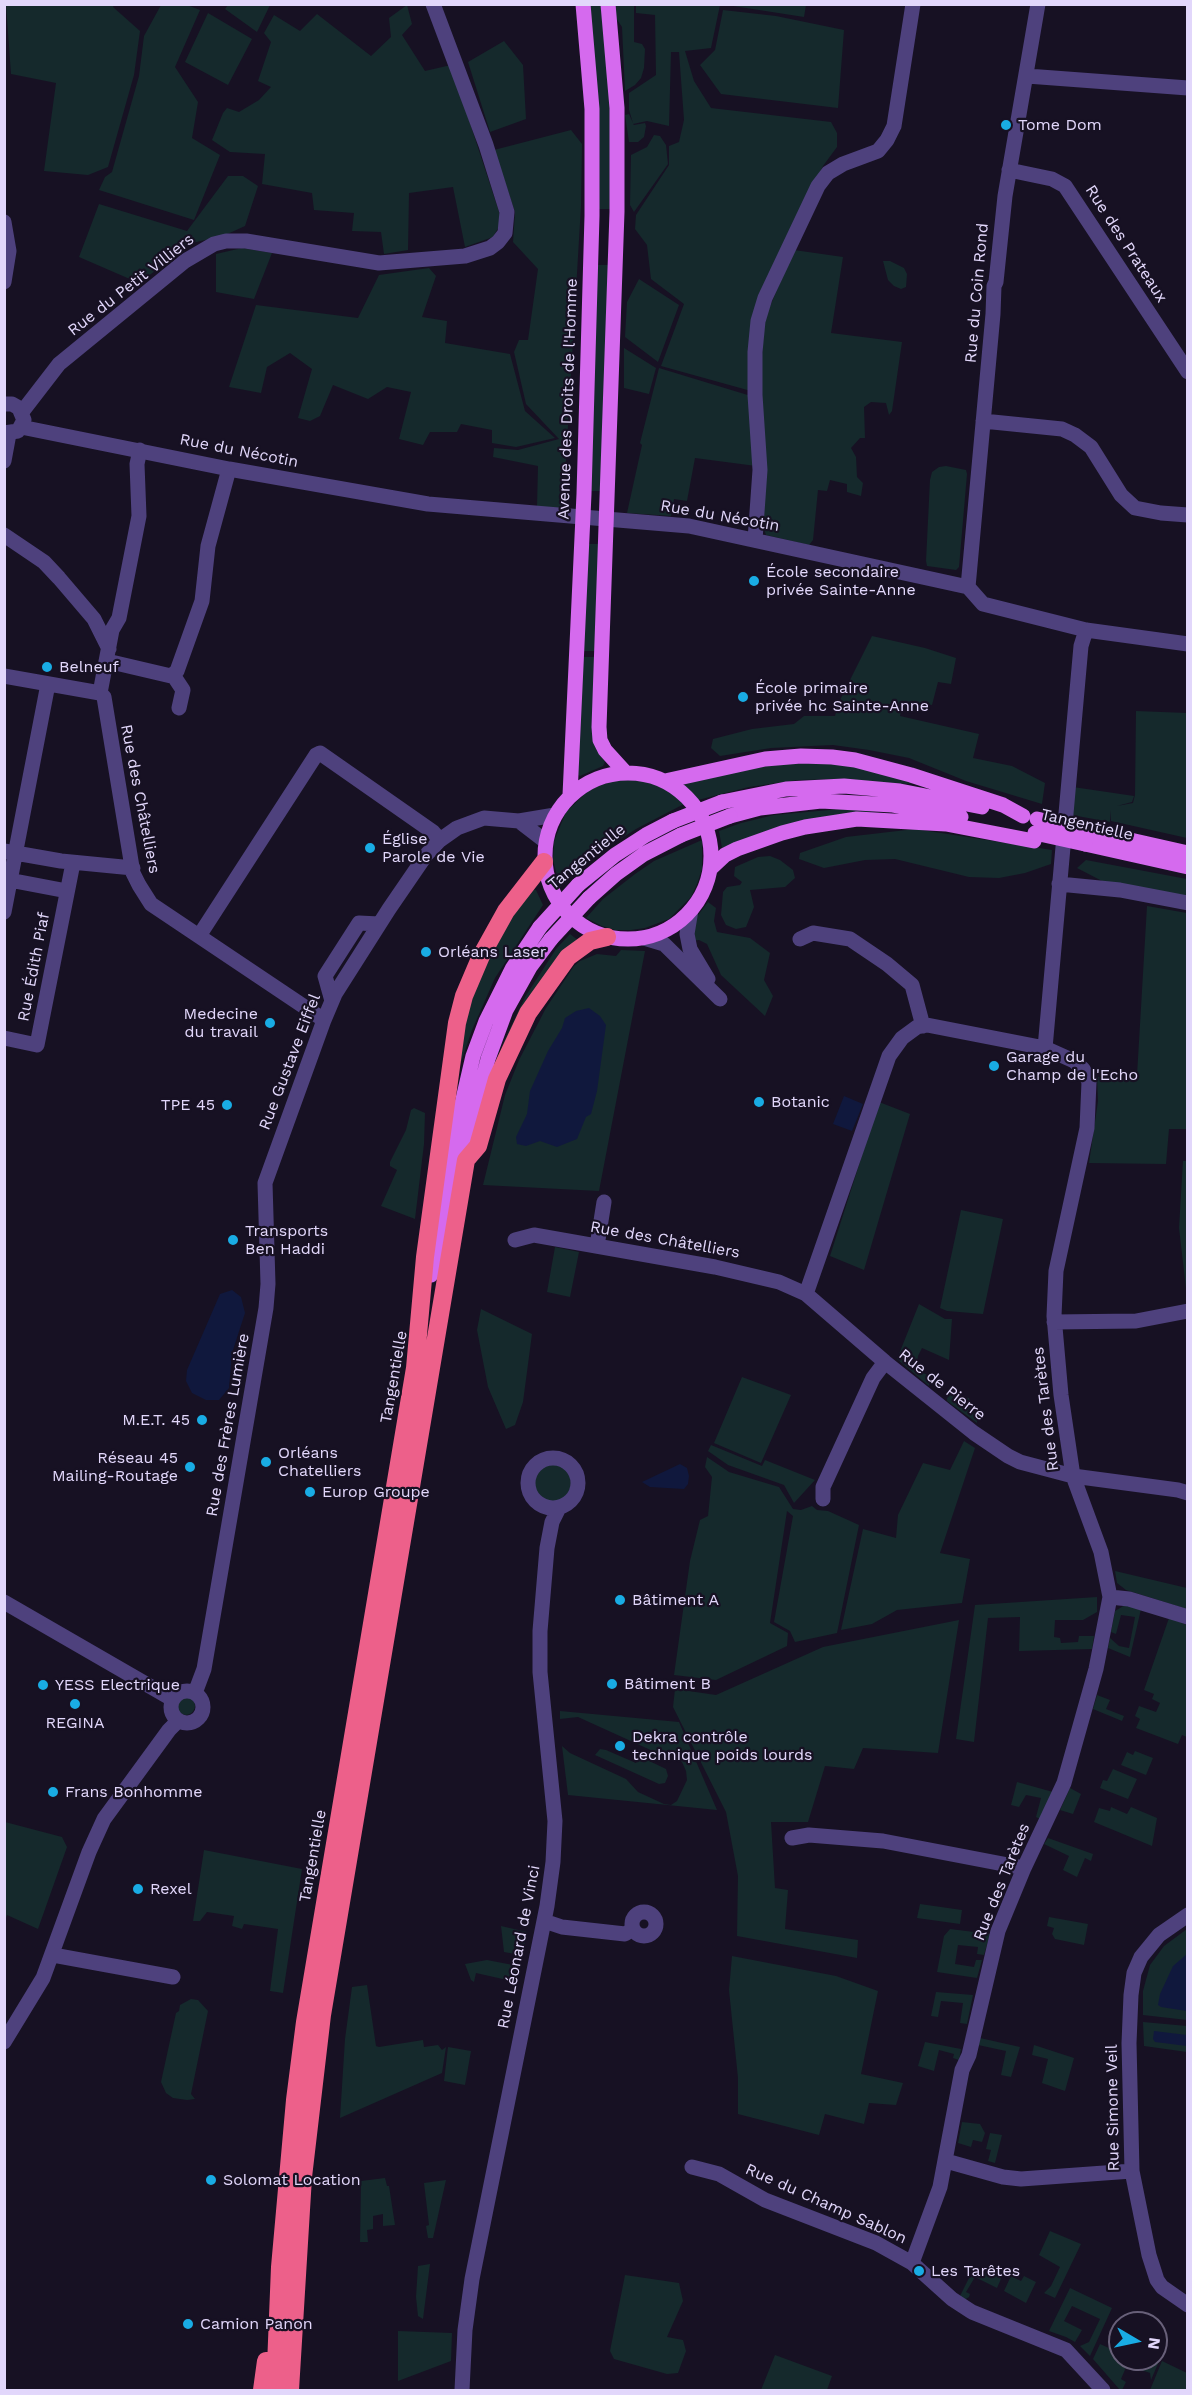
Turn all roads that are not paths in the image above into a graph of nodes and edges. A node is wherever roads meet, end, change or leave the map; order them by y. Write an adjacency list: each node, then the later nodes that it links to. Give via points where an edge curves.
1 (433, 4): 16 (street, Rue du Petit Villiers, via 507,212 508,224 498,242 465,256 379,263 246,242 214,244 185,261 59,364)
2 (583, 4): 10 (main road, Avenue des Droits de l'Homme, via 592,109)
3 (608, 4): 11 (main road, via 616,108)
4 (913, 4): 24 (street, via 894,126 878,151 843,164 828,173 818,186 758,321 754,395 760,470)
5 (1038, 4): 6 (street, Rue du Coin Rond)
6 (1027, 76): 7 (street); 8 (street, Rue du Coin Rond)
7 (1188, 88)
8 (1010, 170): 13 (street, Rue des Prateaux, via 1052,179 1065,186); 15 (street, Rue du Coin Rond, via 994,286)
9 (4, 222): 12 (street, via 9,251)
10 (592, 234): 11 (main road); 21 (main road, Avenue des Droits de l'Homme)
11 (617, 235): 22 (main road)
12 (4, 282)
13 (1188, 372)
14 (4, 405): 16 (street, Rue du Nécotin, via 16,406)
15 (983, 421): 20 (street, via 1062,429 1091,447 1121,495 1135,508); 25 (street, Rue du Coin Rond)
16 (14, 427): 17 (street, Rue du Nécotin); 18 (street)
17 (140, 450): 19 (street, Rue du Nécotin); 28 (street, Rue des Châtelliers, via 139,516)
18 (4, 461)
19 (229, 469): 21 (street, Rue du Nécotin, via 428,504); 29 (street, via 208,546 202,601)
20 (1188, 515)
21 (583, 518): 22 (street, Rue du Nécotin); 36 (main road, Avenue des Droits de l'Homme)
22 (606, 519): 24 (street, Rue du Nécotin, via 665,523); 34 (main road, via 599,727 605,750)
23 (4, 535): 28 (street, via 44,562 93,619)
24 (755, 540): 25 (street, Rue du Nécotin)
25 (968, 587): 26 (street, Rue du Nécotin, via 983,604)
26 (1086, 630): 27 (street, Rue du Nécotin); 51 (street, via 1081,646)
27 (1188, 644)
28 (108, 655): 29 (street); 32 (street, Rue des Châtelliers)
29 (173, 675): 33 (street, via 183,690)
30 (4, 676): 31 (street)
31 (48, 684): 32 (street); 43 (street)
32 (100, 693): 48 (street, Rue des Châtelliers)
33 (179, 708)
34 (625, 772): 35 (main road); 36 (main road, via 605,775)
35 (665, 781): 39 (main road, via 765,759 832,757 911,775 1003,805); 49 (main road, via 686,796 702,817 710,842)
36 (570, 795): 37 (main road)
37 (555, 814): 38 (street, Rue Gustave Eiffel); 42 (main road)
38 (519, 821): 41 (street, Rue Gustave Eiffel, via 484,818 457,828); 42 (street)
39 (1032, 827): 40 (main road, bridge); 40 (main road, bridge); 49 (main road, via 857,819 782,833 737,849); 64 (main road, Tangentielle, bridge, via 856,801 793,803 729,816 644,854 589,898 530,968 506,1011 488,1059); 73 (main road, Tangentielle, bridge, via 938,797 872,787 786,789 722,802 673,821 615,855 578,885 540,927 507,977 473,1056 457,1125)
40 (1085, 837): 44 (main road, Tangentielle); 47 (main road, Tangentielle)
41 (440, 840): 56 (street, via 320,753); 60 (street, Rue Gustave Eiffel, via 379,924)
42 (545, 841): 45 (main road)
43 (10, 851): 46 (street); 50 (street)
44 (1188, 853)
45 (544, 862): 57 (main road, via 550,888 564,910 584,927); 73 (highway, via 506,911 481,956 457,1023 425,1257)
46 (73, 863): 48 (street); 52 (street, Rue Édith Piaf)
47 (1188, 867)
48 (133, 868): 56 (street, Rue des Châtelliers, via 152,904)
49 (710, 869): 54 (main road, via 700,898)
50 (8, 880): 52 (street); 55 (street)
51 (1059, 884): 53 (street); 63 (street)
52 (67, 891): 62 (street, Rue Édith Piaf, via 37,1045)
53 (1188, 903)
54 (691, 910): 58 (main road, via 662,932); 58 (street, via 687,934 690,949 720,999 664,944)
55 (4, 912)
56 (199, 936): 60 (street, Rue des Châtelliers)
57 (608, 937): 58 (main road); 64 (highway, via 590,941 568,957 528,1013 497,1079 478,1146)
58 (644, 938)
59 (800, 939): 61 (street, via 813,933 850,939 887,964 912,985)
60 (324, 1020): 65 (street, Rue Gustave Eiffel)
61 (923, 1026): 63 (street, Rue des Tarètes); 69 (street, via 902,1038 889,1056)
62 (4, 1038)
63 (1045, 1048): 71 (street, Rue des Tarètes, via 1083,1070 1089,1082 1087,1128 1056,1271)
64 (466, 1160): 97 (highway, Tangentielle, via 334,1934)
65 (272, 1161): 83 (street, Rue des Frères Lumière, via 265,1183 267,1308 204,1669)
66 (604, 1202): 68 (street)
67 (515, 1240): 68 (street, Rue des Châtelliers, via 534,1235)
68 (597, 1246): 69 (street, Rue des Châtelliers, via 748,1274)
69 (806, 1294): 72 (street, Rue de Pierre)
70 (1188, 1311): 71 (street, via 1136,1321)
71 (1054, 1322): 74 (street, Rue des Tarètes)
72 (885, 1362): 74 (street, Rue de Pierre, via 1008,1456); 76 (street, via 873,1378 823,1486)
73 (415, 1368): 99 (highway, Tangentielle, via 306,2022)
74 (1072, 1476): 75 (street, Rue de Pierre); 80 (street, Rue des Tarètes, via 1101,1552)
75 (1188, 1493)
76 (823, 1499)
77 (539, 1505): 78 (street); 78 (street, Rue Léonard de Vinci, via 528,1491 529,1473 537,1463 555,1458 572,1466 578,1482 573,1499); 79 (street, Rue Léonard de Vinci, via 546,1521)
78 (559, 1508): 79 (street, Rue Léonard de Vinci)
79 (547, 1548): 89 (street, Rue Léonard de Vinci, via 541,1600 540,1672 555,1841)
80 (1110, 1598): 82 (street, via 1129,1599); 87 (street, Rue des Tarètes, via 1096,1669 1064,1783)
81 (4, 1602): 84 (street)
82 (1188, 1617)
83 (195, 1693): 84 (street, via 180,1692); 85 (street, via 203,1706 201,1716 193,1722)
84 (172, 1699): 85 (street, via 171,1711)
85 (178, 1721): 91 (street, via 104,1819)
86 (792, 1838): 87 (street, via 809,1835 883,1841)
87 (1024, 1868): 94 (street, Rue des Tarètes, via 992,1952 969,2055 962,2070)
88 (1188, 1915): 96 (street, Rue Simone Veil, via 1151,1943 1134,1973 1129,2043)
89 (544, 1921): 90 (street, via 562,1927 626,1934); 105 (street, Rue Léonard de Vinci, via 471,2279)
90 (633, 1929)
91 (53, 1955): 92 (street); 93 (street)
92 (173, 1977)
93 (4, 2042)
94 (946, 2161): 96 (street, via 1020,2179); 98 (street, Rue des Tarètes, via 935,2204)
95 (692, 2167): 98 (street, Rue du Champ Sablon, via 718,2174 765,2200 876,2243)
96 (1132, 2171): 100 (street, Rue Simone Veil, via 1157,2280)
97 (303, 2177): 103 (highway, Tangentielle); 104 (highway)
98 (912, 2263): 106 (street, via 972,2312 1066,2350)
99 (280, 2268): 101 (highway); 102 (highway, Tangentielle)
100 (1188, 2305)
101 (261, 2391)
102 (275, 2391)
103 (290, 2391)
104 (302, 2391)
105 (462, 2391)
106 (1102, 2391)

